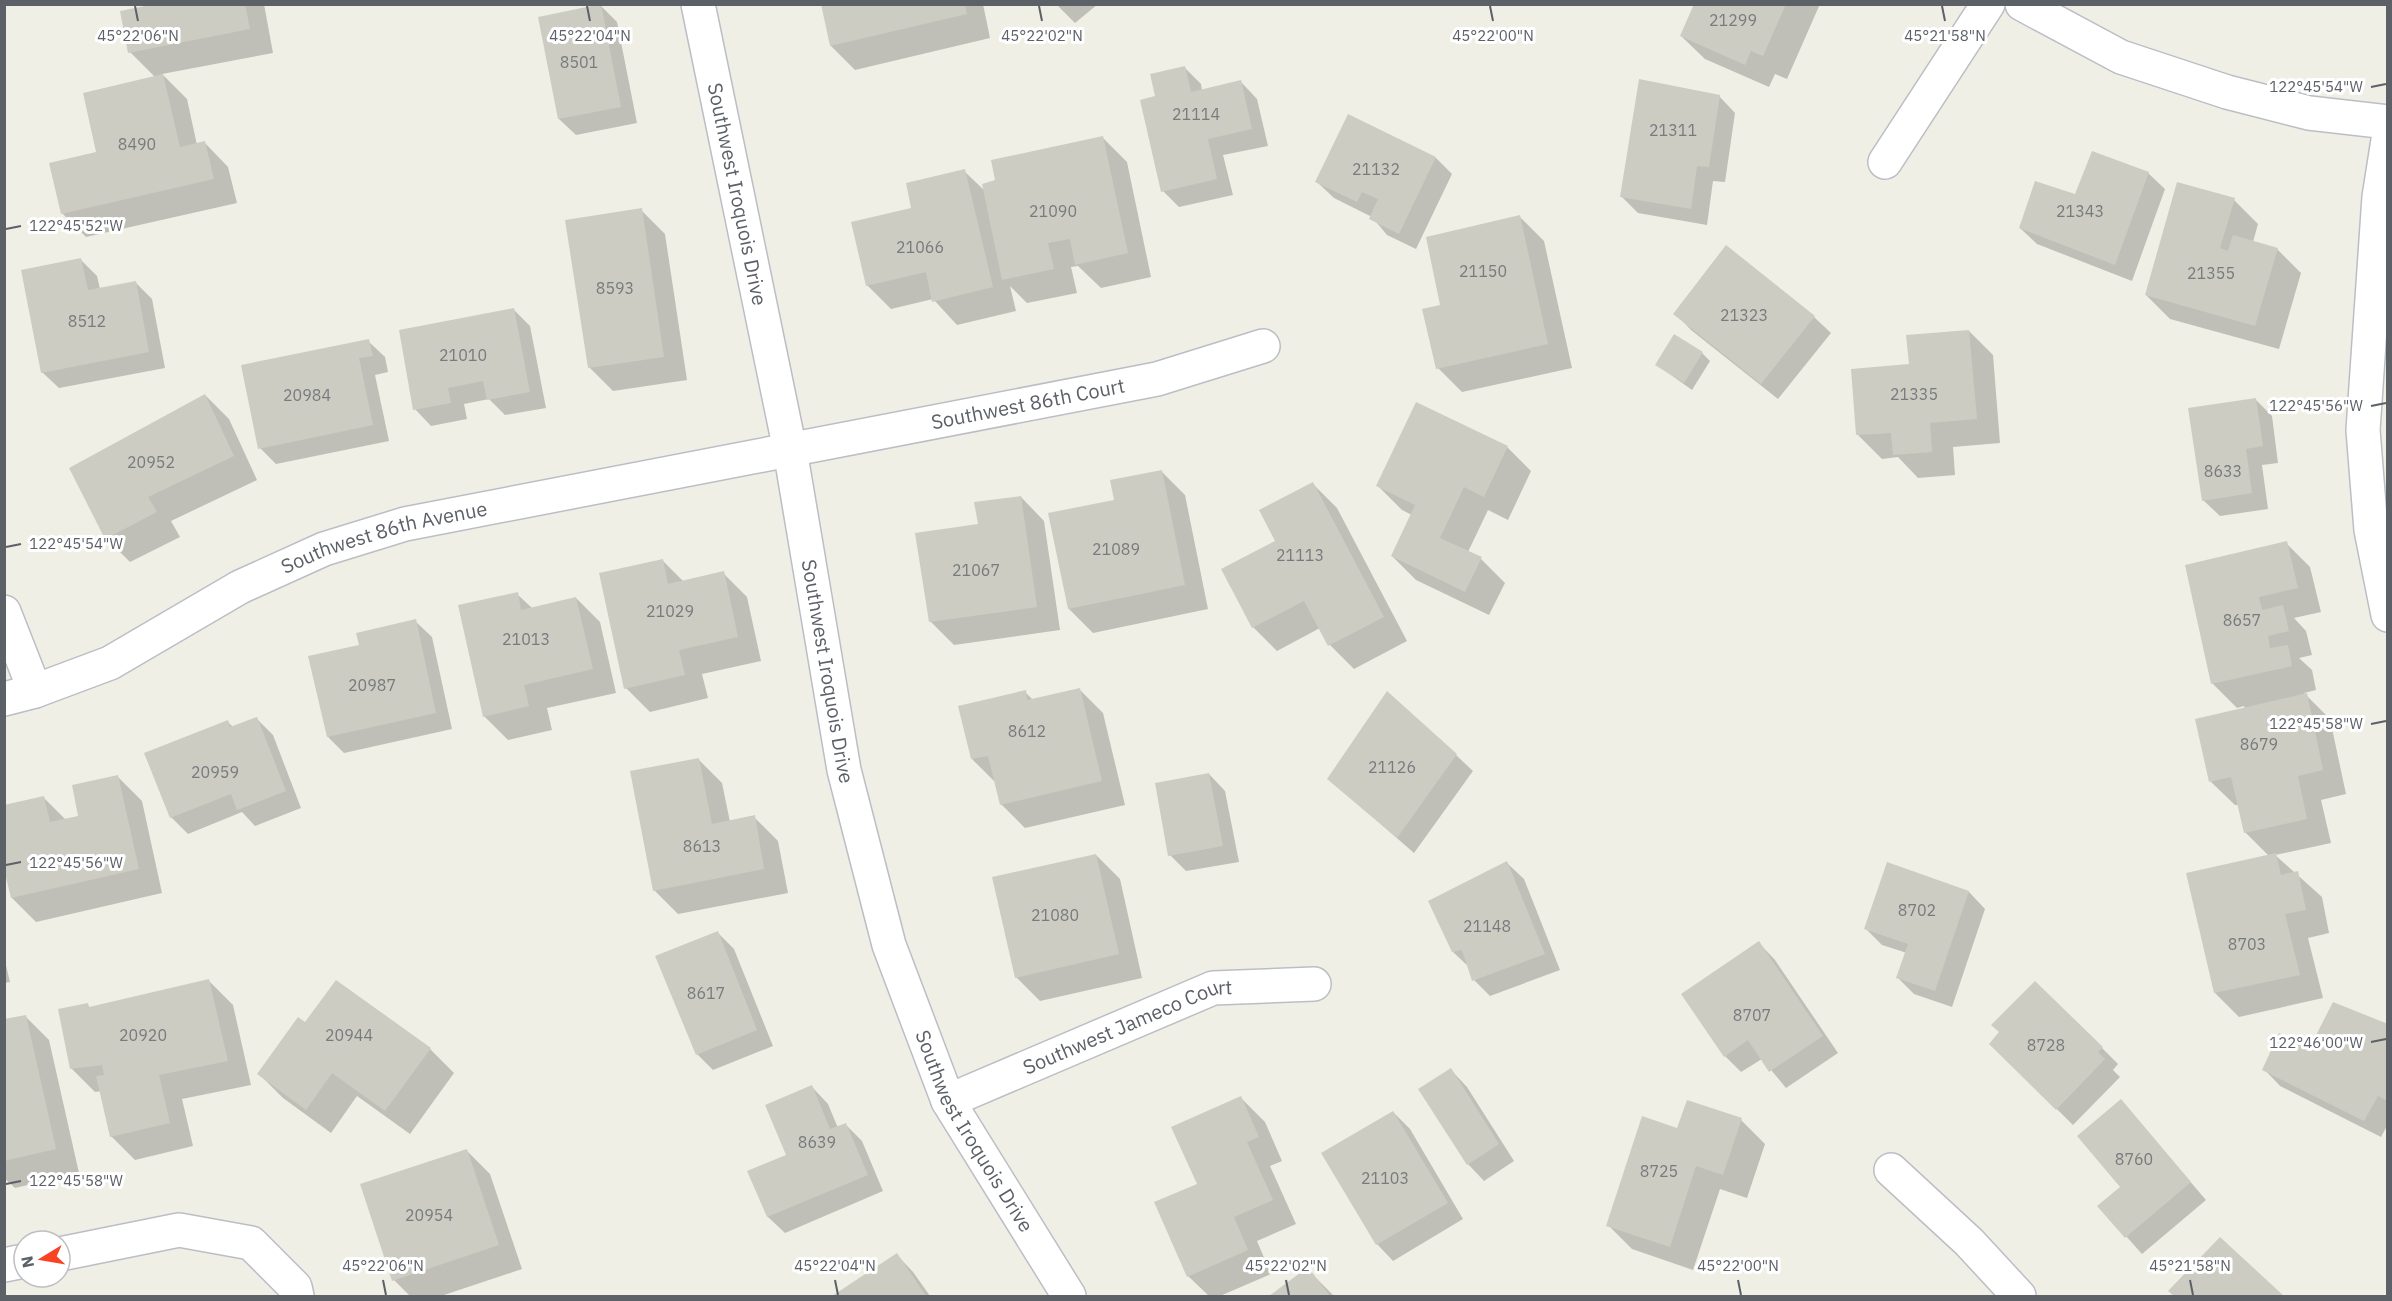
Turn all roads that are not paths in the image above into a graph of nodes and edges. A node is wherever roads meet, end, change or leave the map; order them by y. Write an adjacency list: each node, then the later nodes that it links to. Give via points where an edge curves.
1 (698, 4): 8 (street, Southwest Iroquois Drive)
2 (1988, 4): 6 (street)
3 (2022, 4): 4 (street, via 2121,57 2227,92 2309,113)
4 (2388, 122)
5 (2388, 140): 10 (street, via 2379,197 2363,430 2371,530)
6 (1885, 162)
7 (1263, 346): 8 (street, Southwest 86th Court, via 1157,379)
8 (790, 450): 11 (street, Southwest 86th Avenue, via 405,524 324,549 240,587 110,663); 13 (street, Southwest Iroquois Drive, via 844,770 889,945)
9 (4, 612): 11 (street)
10 (2388, 615)
11 (20, 695)
12 (1314, 984): 13 (street, Southwest Jameco Court, via 1213,988)
13 (948, 1101): 17 (street, Southwest Iroquois Drive)
14 (1891, 1170): 18 (street, via 1969,1242)
15 (72, 1252): 16 (street, via 179,1230 251,1243 295,1287)
16 (297, 1296)
17 (1069, 1296)
18 (2019, 1296)

